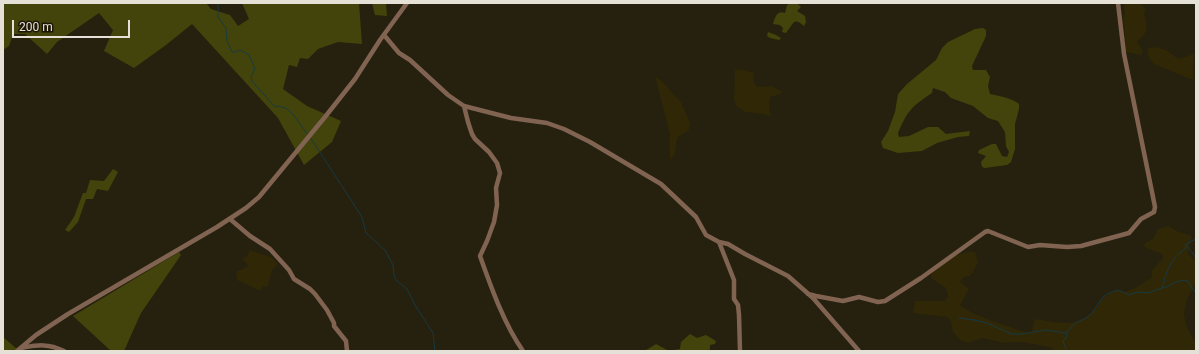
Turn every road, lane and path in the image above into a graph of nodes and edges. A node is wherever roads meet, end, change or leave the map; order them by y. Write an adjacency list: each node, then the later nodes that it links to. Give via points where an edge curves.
1 (407, 3): 3 (street)
2 (1118, 3): 7 (street, via 1124,54 1154,212 1141,219 1129,233 1081,246 1028,247 985,232 885,301 878,302 859,297 843,301)
3 (384, 35): 4 (street, via 399,53); 5 (street, via 325,117 259,197)
4 (464, 106): 6 (street, via 511,118 547,123 590,142 662,184 696,217 706,235); 11 (street, via 472,134 497,163 500,173 496,188 494,222 480,256 493,293)
5 (230, 219): 8 (street, via 68,314 36,335); 10 (street, via 270,249 294,279 315,294 346,341)
6 (719, 242): 7 (street, via 728,244 788,276); 12 (street, via 734,280)
7 (808, 294): 13 (street)
8 (19, 350): 9 (street, via 45,345)
9 (64, 351)
10 (347, 351)
11 (523, 351)
12 (740, 351)
13 (859, 351)

